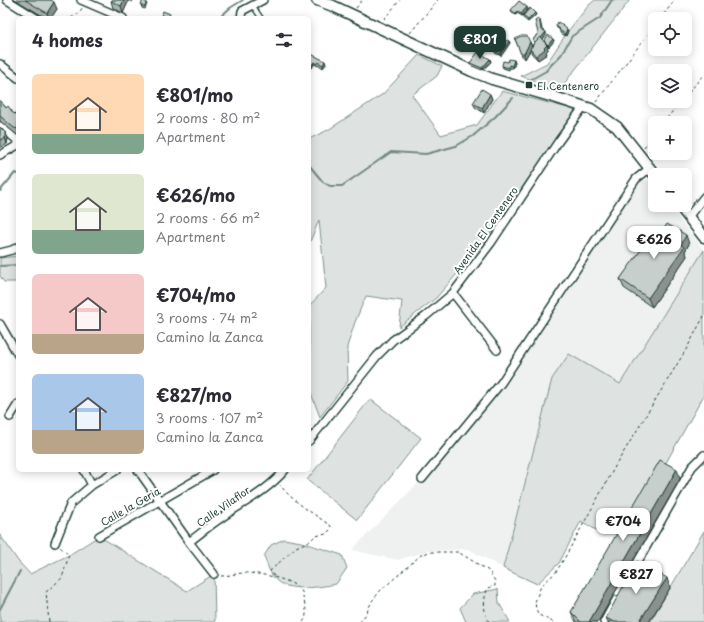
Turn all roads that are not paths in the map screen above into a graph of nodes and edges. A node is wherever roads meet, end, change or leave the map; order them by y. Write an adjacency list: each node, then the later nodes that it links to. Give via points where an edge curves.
1 (7, 0): 6 (street)
2 (263, 0): 5 (street)
3 (317, 0): 12 (main road, via 492,79)
4 (83, 1): 7 (street)
5 (252, 6): 8 (street, via 242,11); 9 (lane)
6 (33, 16)
7 (118, 16)
8 (241, 16)
9 (260, 16)
10 (0, 64): 11 (street)
11 (16, 76)
12 (588, 108): 17 (main road, via 617,127); 25 (street, Avenida El Centenero, via 558,142 491,243)
13 (0, 126): 14 (street)
14 (16, 139)
15 (16, 146): 16 (street)
16 (0, 155)
17 (650, 168)
18 (648, 173): 38 (street, via 636,179 501,382)
19 (704, 197): 21 (street)
20 (684, 212): 21 (main road)
21 (688, 217): 22 (main road)
22 (704, 237)
23 (16, 248): 24 (street)
24 (0, 253)
25 (453, 293): 27 (street); 31 (street, Avenida El Centenero, via 377,356)
26 (1, 328): 28 (street)
27 (497, 350)
28 (16, 351)
29 (16, 407): 30 (street)
30 (10, 417)
31 (311, 438)
32 (704, 455): 45 (street, via 692,467)
33 (85, 472): 39 (street)
34 (115, 472): 39 (street)
35 (139, 472): 40 (street)
36 (209, 472): 40 (street, Calle la Geria)
37 (283, 472): 42 (street, Calle Vilaflor, via 276,480)
38 (422, 479)
39 (92, 485): 43 (street, via 71,503)
40 (160, 500): 41 (street, Calle la Geria); 42 (street)
41 (99, 536)
42 (189, 542): 44 (street)
43 (55, 543)
44 (214, 574)
45 (631, 575)
46 (619, 595): 47 (street)
47 (604, 622)

